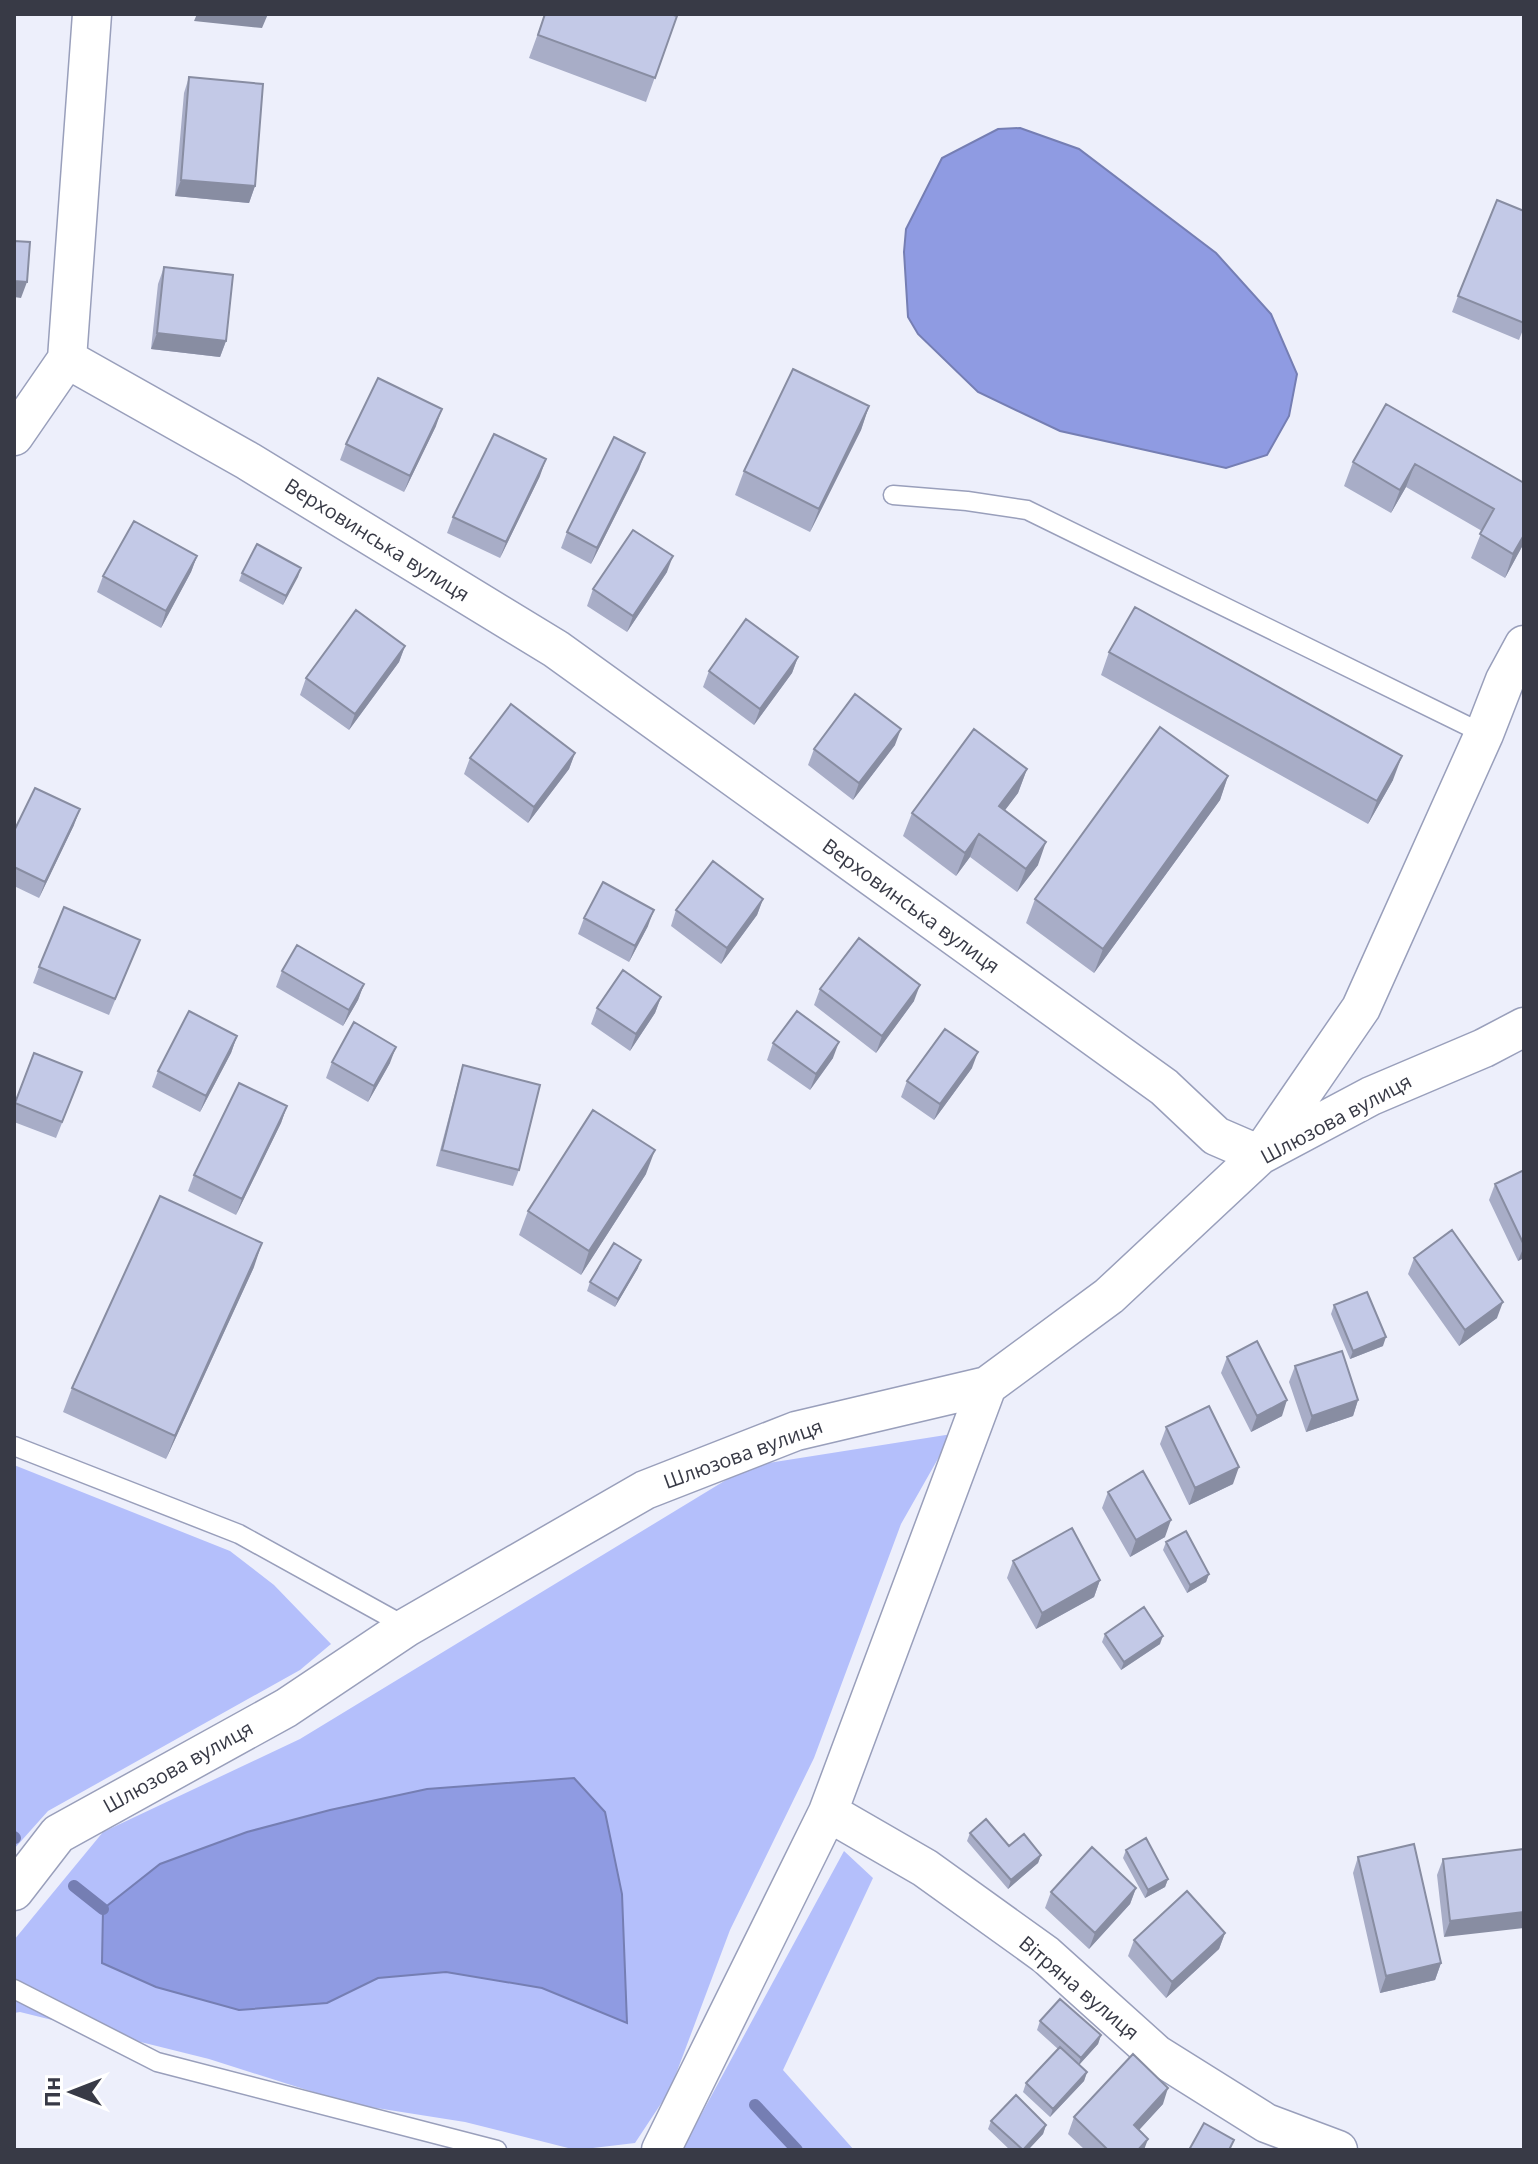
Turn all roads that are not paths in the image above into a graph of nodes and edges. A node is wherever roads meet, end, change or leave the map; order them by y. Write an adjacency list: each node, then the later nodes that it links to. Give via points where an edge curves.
1 (92, 14): 2 (street)
2 (67, 359): 3 (street); 9 (street, Верховинська вулиця, via 248,461 556,649 1164,1087 1216,1136)
3 (14, 436)
4 (893, 495): 7 (lane, via 1027,510)
5 (1524, 645): 6 (street)
6 (1514, 690): 7 (street)
7 (1484, 734): 9 (street, via 1361,1008)
8 (1524, 1027): 9 (street, Шлюзова вулиця, via 1371,1096)
9 (1260, 1155): 10 (street, Шлюзова вулиця, via 1109,1296)
10 (987, 1386): 12 (street, Шлюзова вулиця, via 796,1431 645,1490); 13 (street)
11 (14, 1446): 12 (lane, via 239,1534)
12 (407, 1627): 14 (street, Шлюзова вулиця, via 286,1708 58,1834)
13 (828, 1812): 17 (street); 18 (street, Вітряна вулиця, via 925,1868 1046,1955 1156,2054 1266,2123)
14 (17, 1881)
15 (14, 1989): 16 (lane, via 157,2062)
16 (497, 2150)
17 (661, 2150)
18 (1338, 2150)

